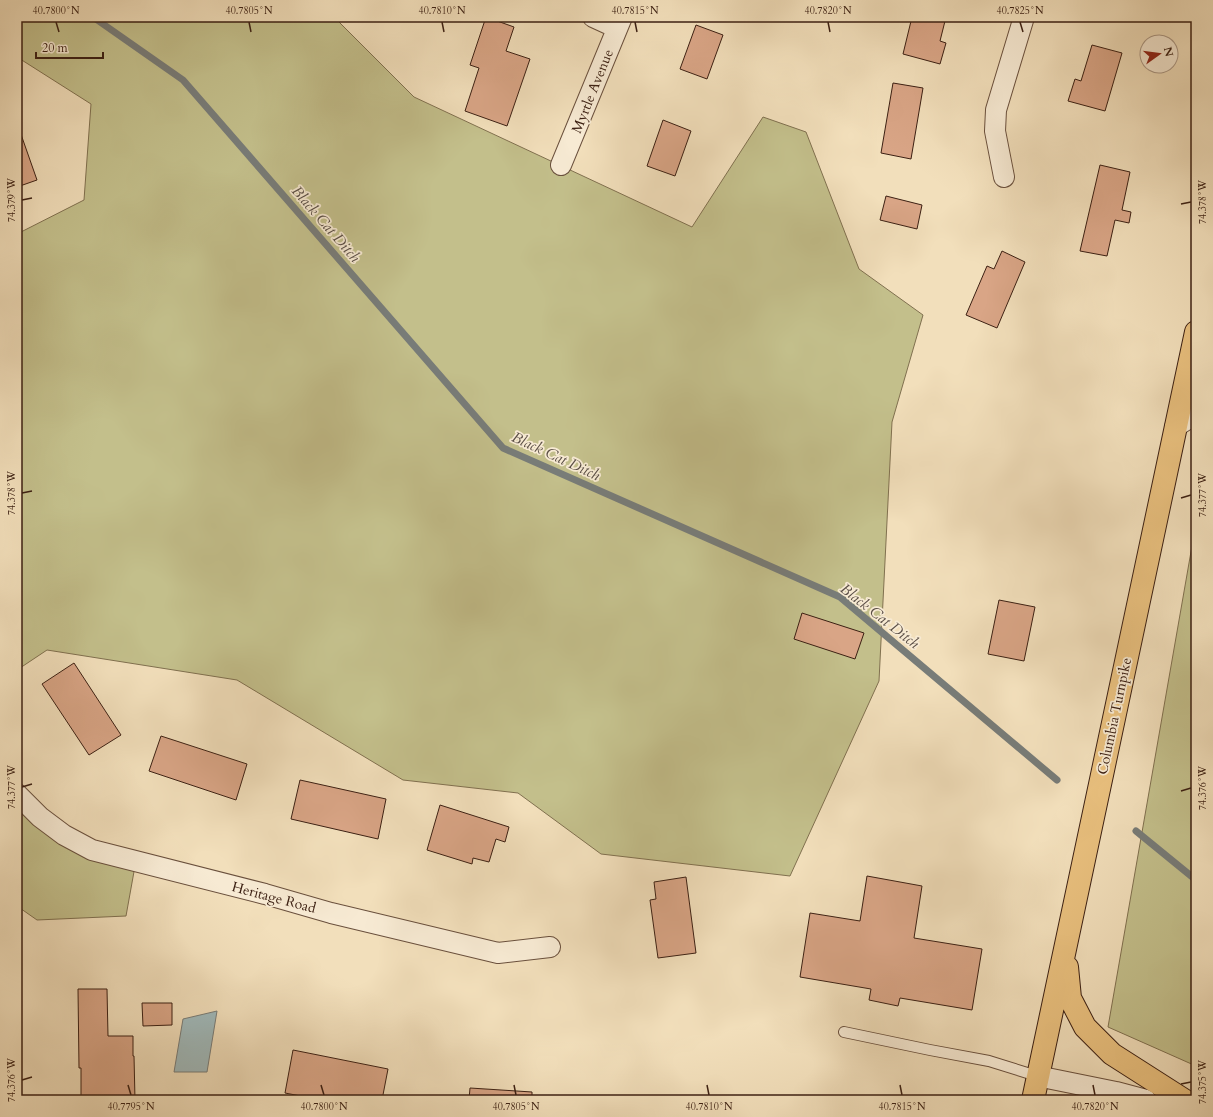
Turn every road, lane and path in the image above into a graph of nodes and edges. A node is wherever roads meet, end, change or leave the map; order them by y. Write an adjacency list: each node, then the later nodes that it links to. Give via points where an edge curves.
1 (593, 17): 3 (street)
2 (1024, 17): 5 (street, via 996,110 995,131)
3 (620, 23): 4 (street, Myrtle Avenue)
4 (561, 166)
5 (1004, 177)
6 (1196, 332): 8 (main road, Columbia Turnpike)
7 (1196, 414): 8 (street)
8 (1175, 427): 10 (main road, Columbia Turnpike)
9 (17, 794): 11 (street, Heritage Road, via 40,817 64,835 92,850 331,913 498,953)
10 (1065, 945): 13 (main road, Columbia Turnpike); 16 (main road, via 1070,998 1085,1027 1112,1054)
11 (550, 947)
12 (844, 1032): 13 (lane, via 989,1061)
13 (1038, 1076): 14 (main road, Columbia Turnpike); 15 (street)
14 (1033, 1100)
15 (1146, 1100)
16 (1184, 1100)

